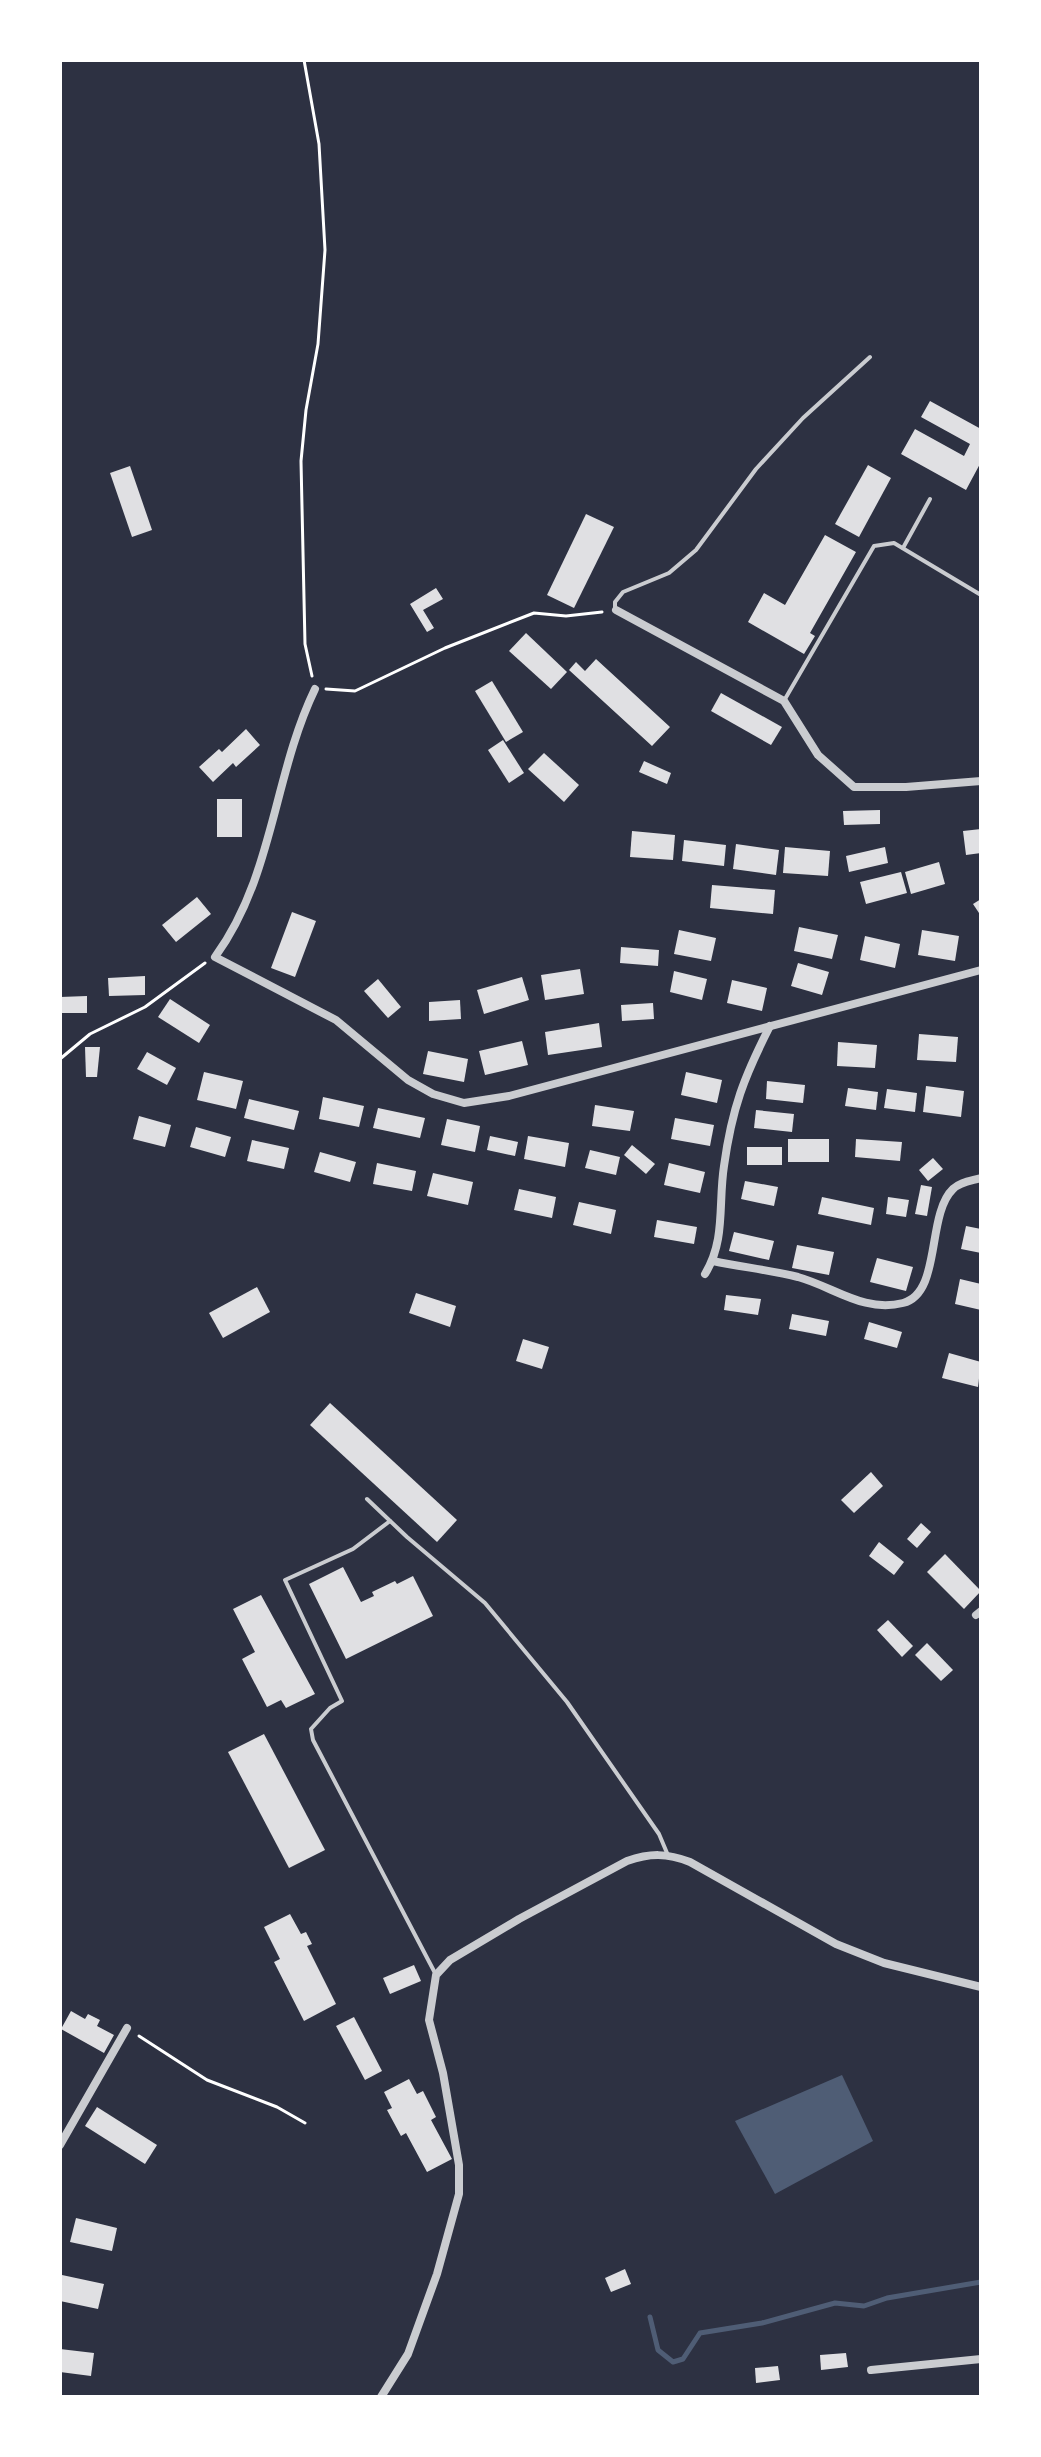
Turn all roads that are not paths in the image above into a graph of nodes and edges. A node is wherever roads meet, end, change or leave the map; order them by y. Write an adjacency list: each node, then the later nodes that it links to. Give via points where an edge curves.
1 (870, 357): 5 (lane, via 765,458 696,550 669,573 623,592)
2 (930, 499): 3 (lane)
3 (903, 548): 4 (lane); 7 (lane, via 894,543 874,546)
4 (981, 595)
5 (616, 610): 7 (street)
6 (315, 689): 10 (street, via 299,722 256,883 215,957 336,1020 408,1080 464,1103 509,1096)
7 (784, 701): 8 (street, via 818,755 854,787)
8 (981, 781)
9 (981, 970): 10 (street)
10 (770, 1026): 12 (street, via 734,1108)
11 (981, 1178): 12 (street, via 960,1184 941,1206 926,1277 918,1295 907,1302 858,1303 811,1281)
12 (713, 1261): 13 (street)
13 (705, 1274)
14 (367, 1499): 15 (lane)
15 (390, 1521): 16 (lane, via 485,1603 567,1702 659,1834); 17 (lane, via 353,1549 285,1580 342,1701 317,1720 311,1729 313,1740)
16 (668, 1855): 17 (street, via 627,1861 450,1960); 18 (street, via 836,1944 884,1963)
17 (436, 1975): 23 (street, via 429,2020 459,2165 459,2194 408,2354)
18 (981, 1987)
19 (127, 2028): 20 (street)
20 (60, 2145)
21 (981, 2359): 22 (street)
22 (871, 2370)
23 (381, 2397)

